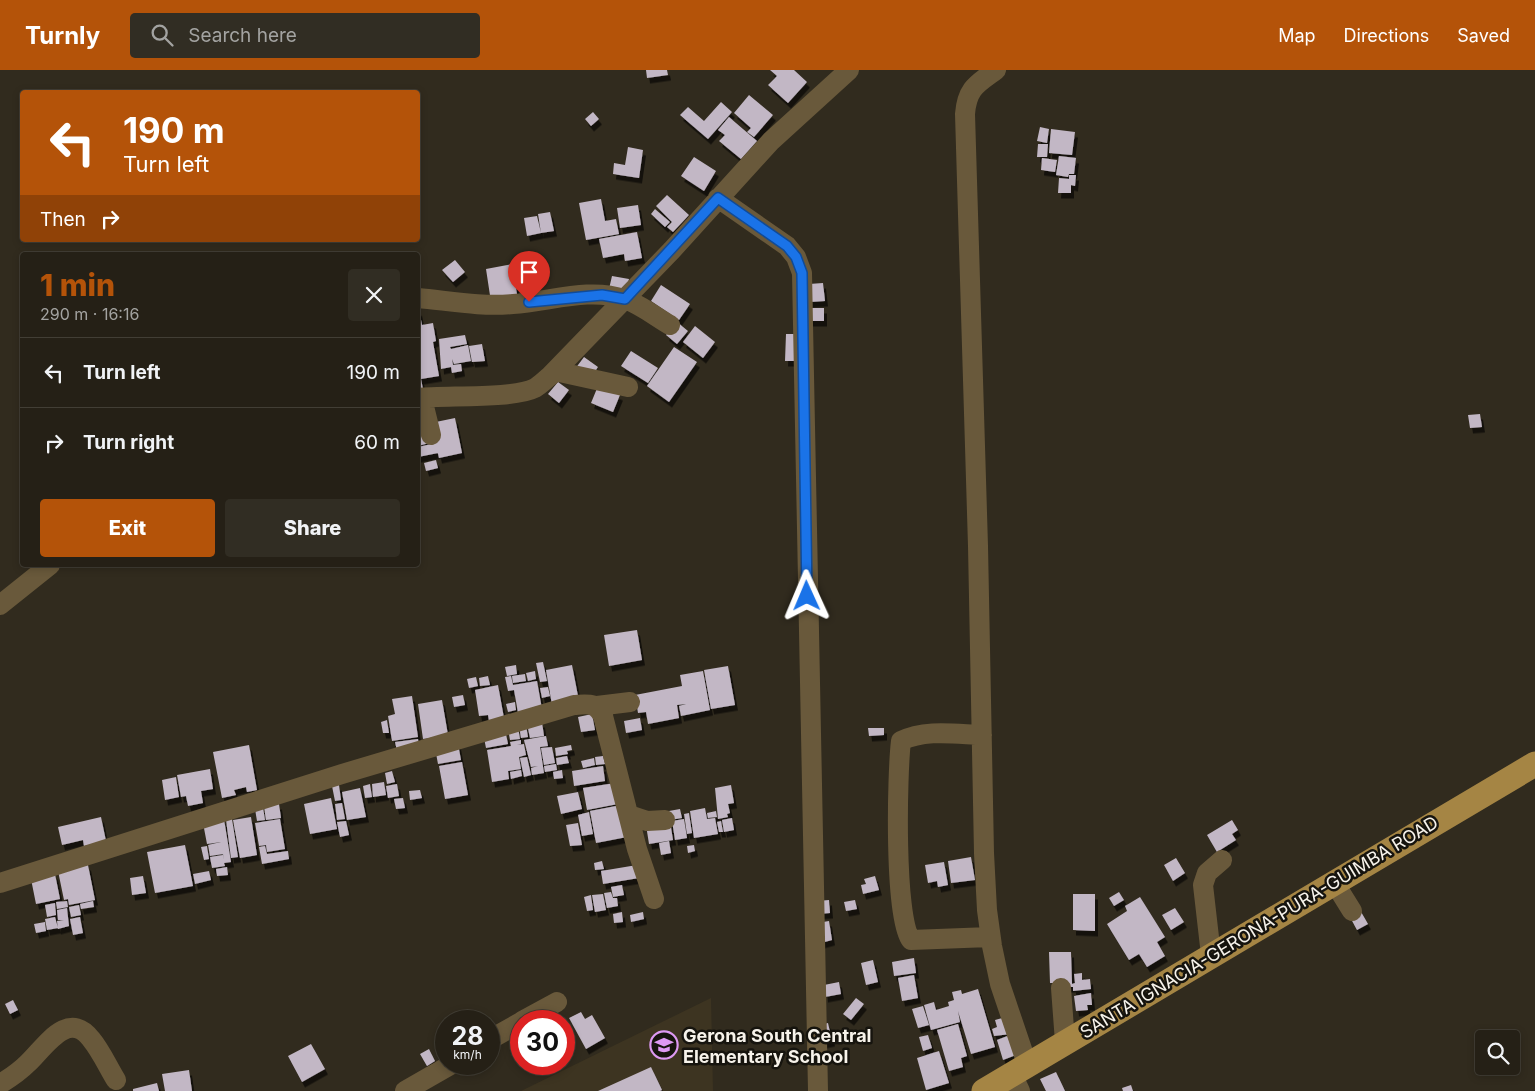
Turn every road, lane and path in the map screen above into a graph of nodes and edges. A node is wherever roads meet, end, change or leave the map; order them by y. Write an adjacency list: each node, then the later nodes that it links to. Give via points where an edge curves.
1 (849, 70): 3 (street, via 771,141)
2 (996, 70): 15 (street, via 973,87 966,100 965,114)
3 (718, 198): 5 (street); 35 (street, via 787,246 796,257 802,273)
4 (420, 298): 5 (street, via 473,305 602,295)
5 (625, 299): 6 (street); 7 (street)
6 (670, 326)
7 (555, 372): 8 (street); 9 (street, via 534,388 518,393)
8 (628, 387)
9 (420, 398): 10 (street)
10 (431, 434)
11 (48, 567): 12 (street)
12 (0, 605)
13 (630, 702): 14 (street)
14 (598, 706): 17 (street); 21 (street, via 592,703 574,705 342,774)
15 (982, 735): 24 (street, via 984,853); 24 (street, via 942,733 911,736 901,741 899,856 902,920 905,933 911,940)
16 (1535, 764): 20 (main road, SANTA IGNACIA-GERONA-PURA-GUIMBA ROAD)
17 (629, 815): 18 (street, via 648,821); 22 (street)
18 (666, 820)
19 (1222, 860): 25 (street, via 1207,874 1203,885)
20 (1334, 882): 23 (street); 25 (main road, SANTA IGNACIA-GERONA-PURA-GUIMBA ROAD)
21 (0, 883)
22 (654, 898)
23 (1352, 911)
24 (990, 937): 31 (street)
25 (1210, 955): 29 (main road, SANTA IGNACIA-GERONA-PURA-GUIMBA ROAD)
26 (1061, 988): 29 (street)
27 (557, 1002): 28 (street)
28 (542, 1010)
29 (1065, 1042): 31 (main road, SANTA IGNACIA-GERONA-PURA-GUIMBA ROAD)
30 (435, 1074): 34 (street)
31 (1020, 1076): 36 (main road, SANTA IGNACIA-GERONA-PURA-GUIMBA ROAD)
32 (116, 1080): 33 (street, via 91,1039 80,1029 70,1027 55,1035 28,1063)
33 (0, 1084)
34 (405, 1091)
35 (818, 1091)
36 (984, 1091)

